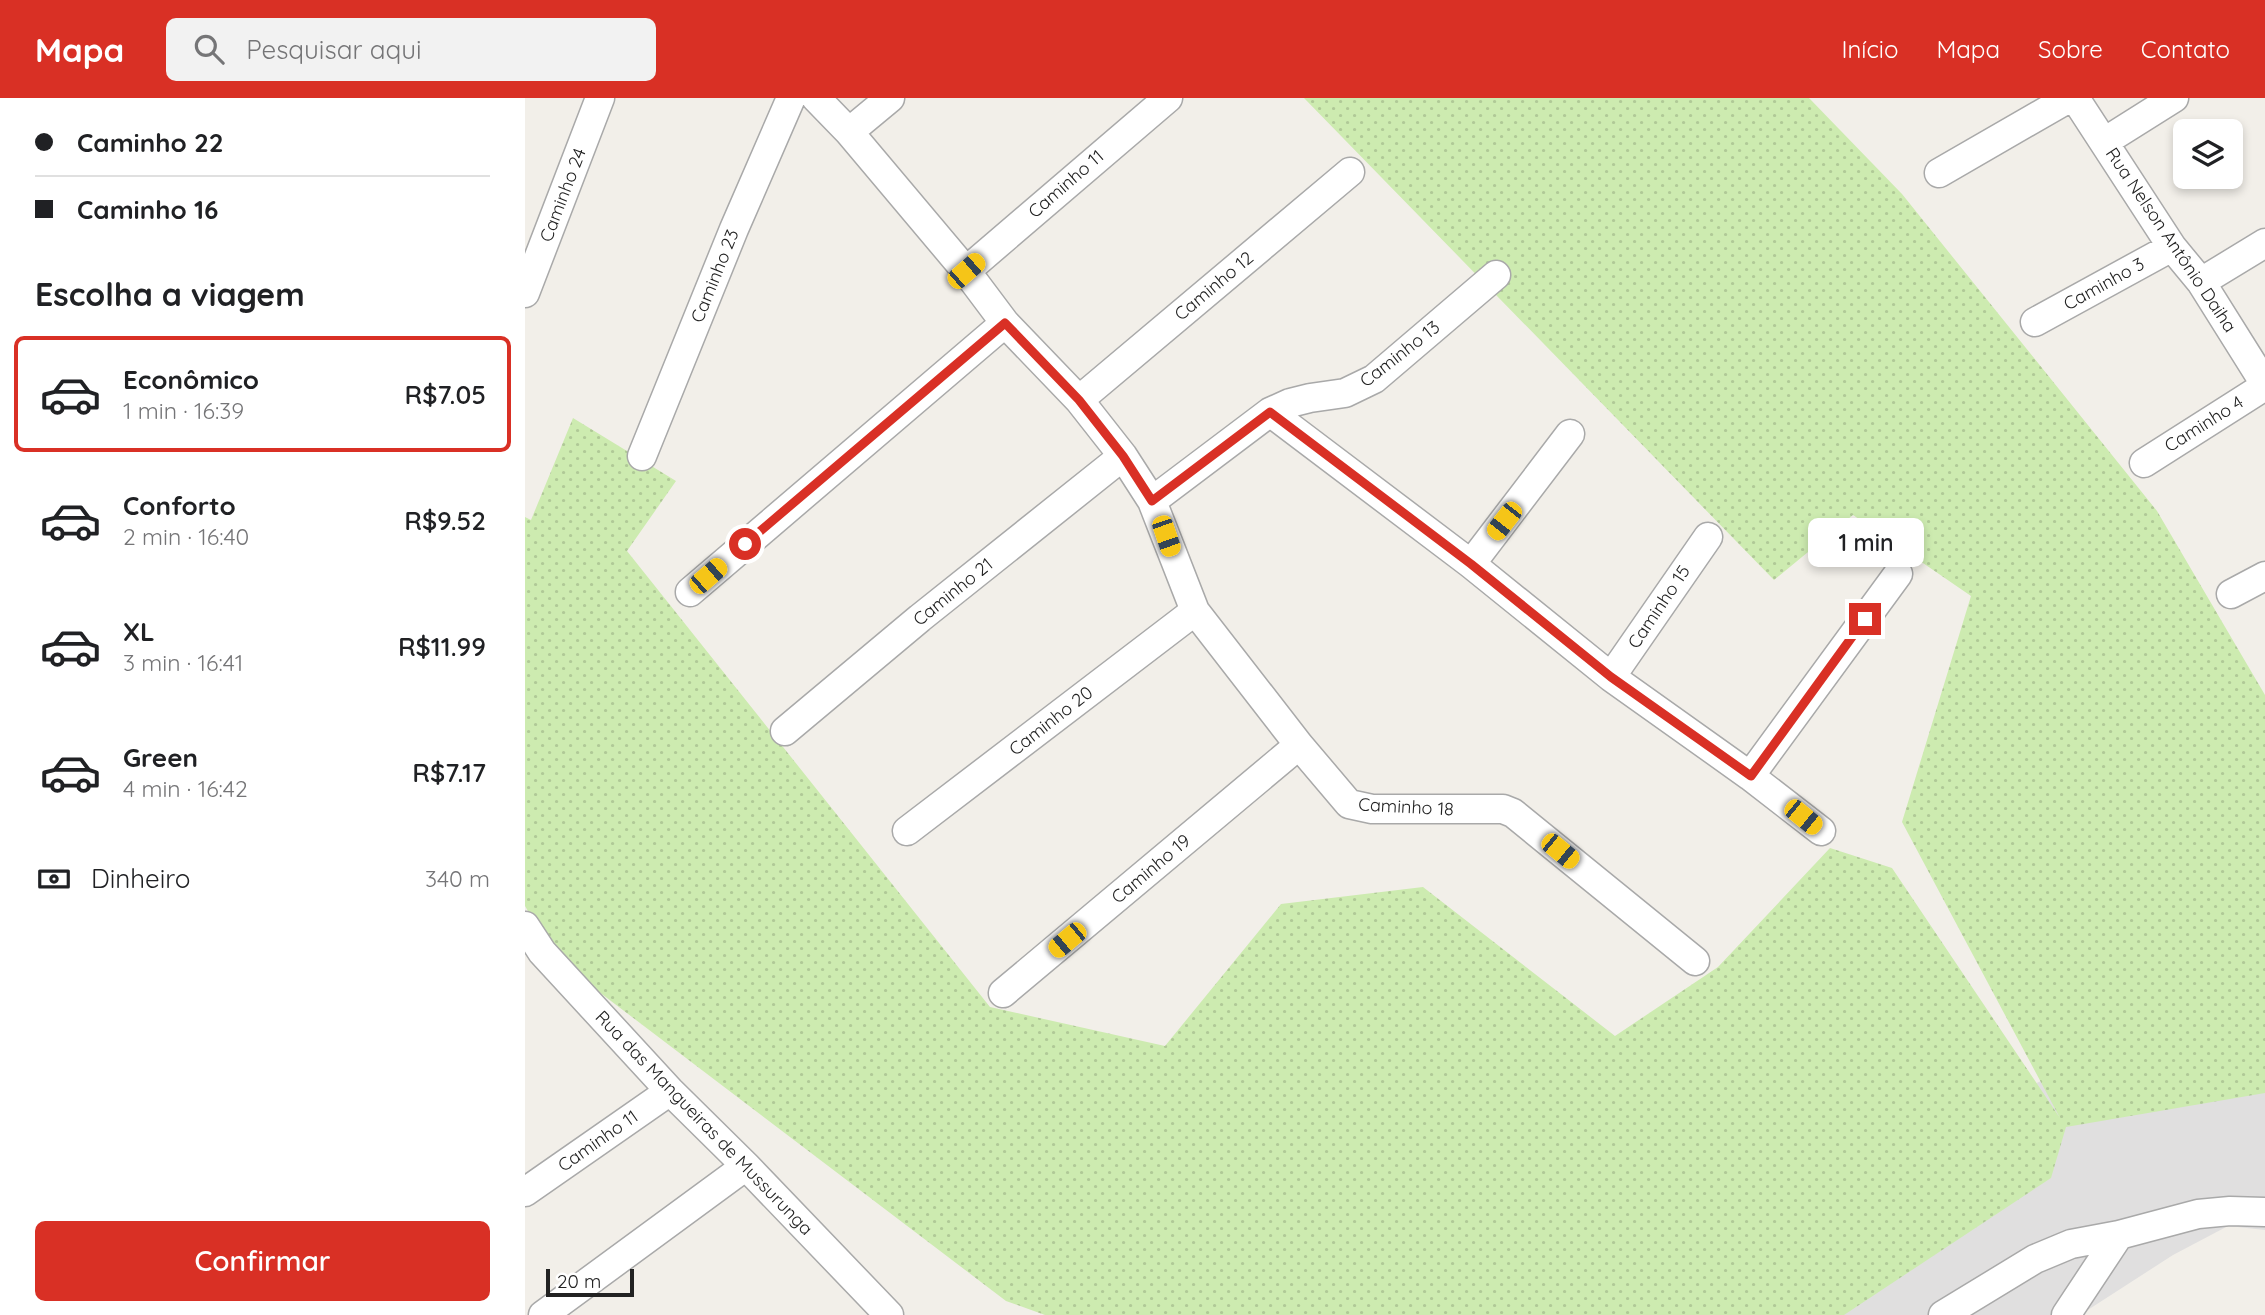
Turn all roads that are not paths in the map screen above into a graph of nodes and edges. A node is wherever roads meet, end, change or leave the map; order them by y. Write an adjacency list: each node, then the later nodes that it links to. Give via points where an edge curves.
1 (600, 98): 18 (street, Caminho 24)
2 (791, 98): 25 (street, Caminho 23)
3 (816, 98): 9 (street, Caminho 18)
4 (890, 98): 9 (street)
5 (1168, 98): 15 (street, Caminho 11)
6 (2069, 98): 12 (street)
7 (2075, 98): 10 (street, Rua Nelson Antônio Daiha)
8 (2174, 98): 10 (street)
9 (849, 132): 15 (street, Caminho 18)
10 (2104, 142): 14 (street, Rua Nelson Antônio Daiha)
11 (1350, 172): 22 (street, Caminho 12)
12 (1939, 173)
13 (2265, 243): 17 (street)
14 (2172, 247): 17 (street, Rua Nelson Antônio Daiha); 19 (street, Caminho 3)
15 (966, 271): 20 (street, Caminho 18)
16 (1496, 275): 23 (street, Caminho 13, via 1374,379 1345,393 1290,403)
17 (2201, 282): 21 (street, Rua Nelson Antônio Daiha)
18 (525, 293)
19 (2035, 322)
20 (1005, 323): 22 (street, Caminho 18); 33 (street)
21 (2265, 385): 27 (street, Caminho 4)
22 (1079, 400): 26 (street, Caminho 18)
23 (1270, 412): 28 (street, Caminho 13); 30 (street)
24 (1570, 434): 30 (street)
25 (642, 456)
26 (1123, 456): 28 (street, Caminho 18); 37 (street, Caminho 21)
27 (2144, 463)
28 (1152, 501): 35 (street, Caminho 18)
29 (1708, 537): 36 (street, Caminho 15)
30 (1471, 564): 36 (street)
31 (1898, 574): 39 (street)
32 (2265, 576): 34 (street)
33 (689, 592)
34 (2231, 594)
35 (1195, 611): 38 (street, Caminho 18); 40 (street, Caminho 20)
36 (1611, 677): 39 (street)
37 (785, 731)
38 (1299, 745): 44 (street, Caminho 18, via 1349,804 1513,813); 45 (street, Caminho 19)
39 (1751, 776): 41 (street)
40 (907, 831)
41 (1821, 831)
42 (525, 926): 43 (street, Rua das Mangueiras de Mussurunga)
43 (533, 957): 46 (street, Rua das Mangueiras de Mussurunga)
44 (1695, 961)
45 (1003, 993)
46 (670, 1091): 47 (street, Rua das Mangueiras de Mussurunga); 48 (street, Caminho 11)
47 (746, 1166): 51 (street); 52 (street, Rua das Mangueiras de Mussurunga)
48 (525, 1192)
49 (2265, 1212): 50 (street, via 2198,1214)
50 (2119, 1235): 53 (street, via 2071,1244 2035,1259); 54 (street)
51 (543, 1315)
52 (889, 1315)
53 (1943, 1315)
54 (2066, 1315)

